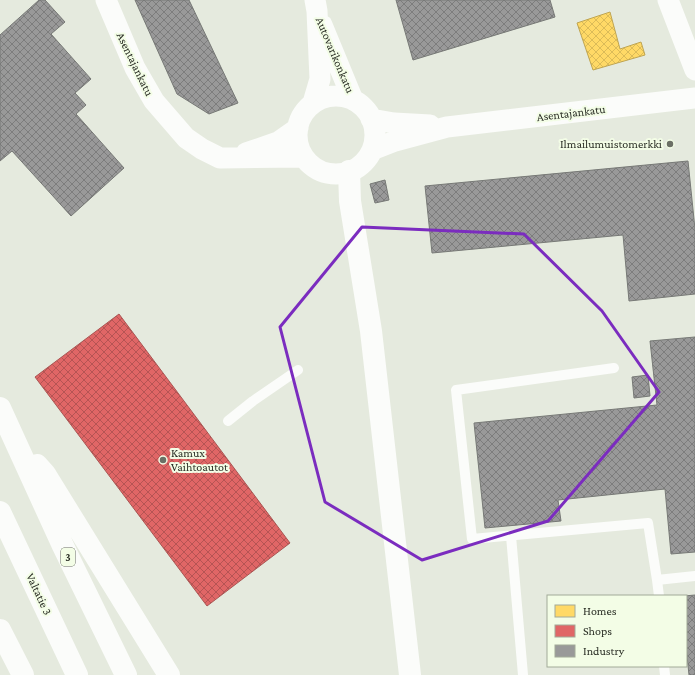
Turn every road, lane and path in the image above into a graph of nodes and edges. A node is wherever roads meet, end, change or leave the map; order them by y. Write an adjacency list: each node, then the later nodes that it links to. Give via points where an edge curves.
1 (106, 0): 12 (street, Asentajankatu, via 135,68 154,101 186,138 220,158)
2 (668, 0): 4 (street)
3 (316, 6): 6 (street, Autovarikonkatu); 7 (street, Autovarikonkatu, via 320,79)
4 (693, 59)
5 (695, 98): 9 (street, Asentajankatu)
6 (354, 100): 7 (street, via 329,96); 8 (street)
7 (313, 103): 10 (street, via 300,119)
8 (372, 119): 9 (street, Asentajankatu); 11 (street, via 375,138)
9 (447, 127): 11 (street, Asentajankatu, via 394,141)
10 (298, 128): 12 (street, Asentajankatu, via 278,142); 13 (street, via 297,138)
11 (372, 150): 14 (street, via 362,163)
12 (233, 157): 13 (street, Asentajankatu)
13 (304, 157): 14 (street, via 324,172 340,174)
14 (349, 171): 30 (highway, via 350,201 371,331)
15 (614, 368): 21 (lane, via 456,390 472,539)
16 (298, 370): 18 (lane)
17 (0, 408): 19 (highway, 3)
18 (228, 421)
19 (14, 438): 28 (highway, 3); 29 (highway, via 45,474)
20 (0, 512): 27 (highway, Valtatie 3)
21 (511, 536): 23 (lane, via 648,523); 31 (lane)
22 (695, 576): 23 (lane)
23 (657, 580): 24 (lane)
24 (659, 595)
25 (0, 630): 26 (highway)
26 (23, 675)
27 (77, 675)
28 (126, 675)
29 (169, 675)
30 (410, 675)
31 (523, 675)

